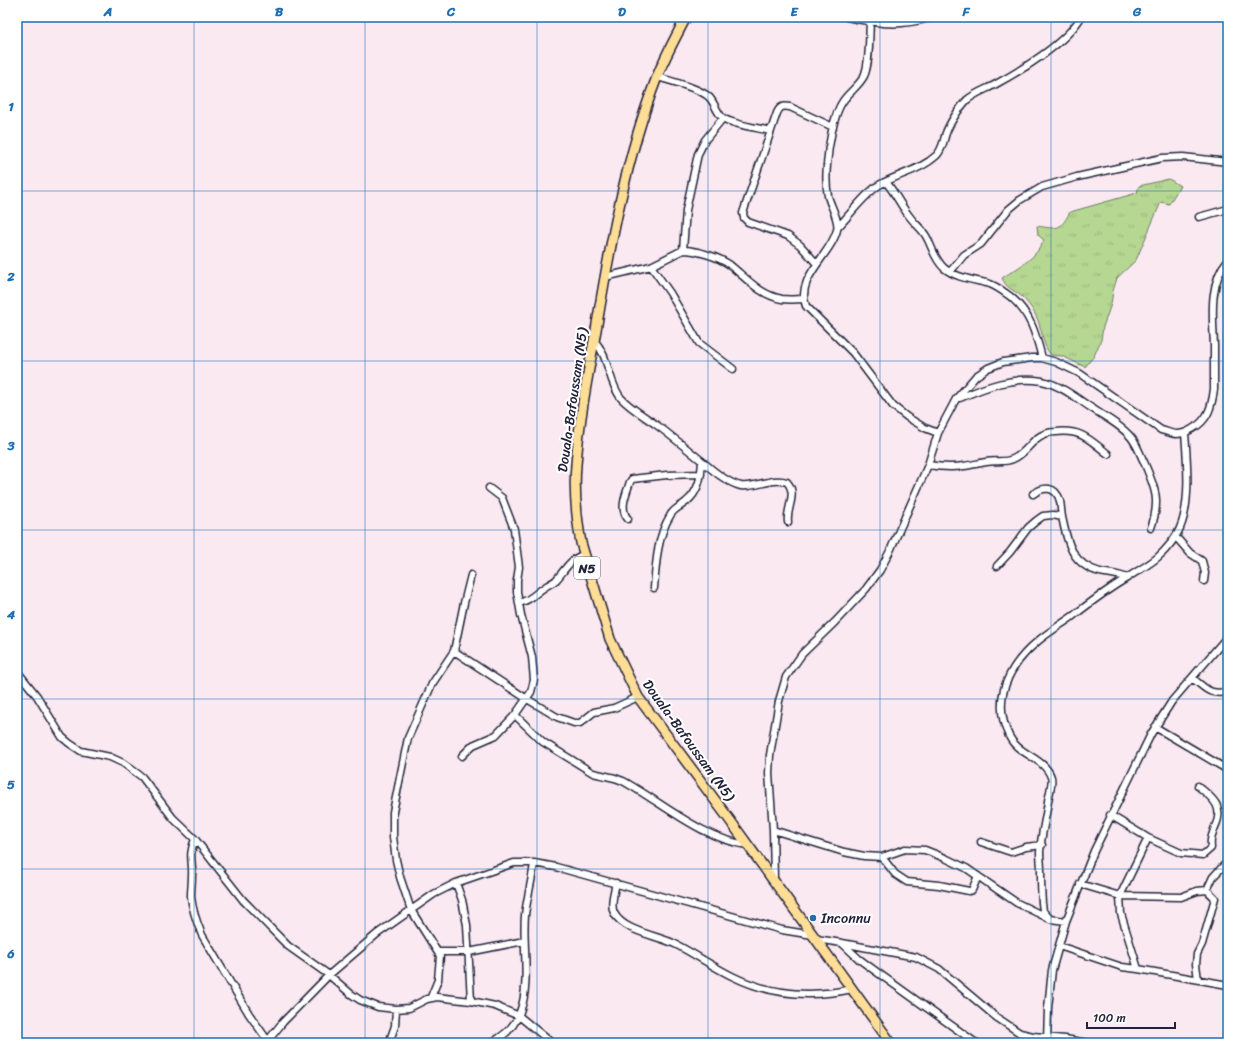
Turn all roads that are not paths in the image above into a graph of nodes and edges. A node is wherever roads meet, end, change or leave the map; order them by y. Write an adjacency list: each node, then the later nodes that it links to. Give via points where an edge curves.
1 (686, 17): 6 (highway, Douala-Bafoussam (N5) / N5)
2 (847, 17): 5 (street)
3 (933, 17): 5 (street, via 900,24)
4 (1081, 17): 11 (street, via 1068,33 1043,55 966,101 952,122 944,145 936,156)
5 (870, 22): 8 (street, via 864,76 843,100)
6 (657, 77): 7 (street, via 707,96); 20 (highway, Douala-Bafoussam (N5) / N5, via 632,156)
7 (723, 118): 9 (street); 15 (street, via 705,140 698,154 686,210)
8 (833, 127): 9 (street, via 783,106 777,112); 14 (street, via 826,183)
9 (771, 131): 17 (street, via 743,213 744,218 748,222 788,236)
10 (1228, 162): 19 (street, via 1183,157 1162,158 1077,177 1042,188 1008,210 982,244 964,255)
11 (886, 182): 14 (street, via 874,190); 19 (street, via 926,235 939,262)
12 (1228, 209): 13 (street)
13 (1199, 217)
14 (838, 227): 17 (street, via 835,237)
15 (683, 250): 18 (street); 21 (street, via 697,252 729,265 748,282 771,295 782,299)
16 (1228, 260): 27 (street, via 1217,280 1214,296 1212,402 1202,423)
17 (817, 264): 21 (street, via 806,284)
18 (651, 266): 20 (street); 24 (street, via 699,343)
19 (950, 272): 23 (street, via 992,285 1015,301 1031,322)
20 (605, 277): 22 (highway, Douala-Bafoussam (N5) / N5)
21 (804, 299): 26 (street, via 806,306 853,353 893,406 925,428)
22 (594, 340): 29 (street, via 603,352 612,380 628,405); 39 (highway, Douala-Bafoussam (N5) / N5, via 576,465 578,528)
23 (1042, 358): 25 (street, via 1003,362 988,368 976,376); 27 (street, via 1079,373 1161,430 1176,434)
24 (733, 368)
25 (956, 399): 26 (street); 37 (street, via 985,387 1008,382 1041,381 1064,390 1116,424 1135,442 1153,484 1157,503)
26 (938, 433): 30 (street)
27 (1185, 433): 38 (street, via 1186,498 1181,527)
28 (1108, 454): 30 (street, via 1082,435 1064,431 1042,435 1018,456 1006,461 950,467)
29 (702, 461): 31 (street); 36 (street, via 731,482 742,486 787,482 792,490 787,512)
30 (928, 465): 59 (street, via 880,570 836,622 802,654 786,677 770,755)
31 (701, 474): 35 (street, via 632,479 623,508); 44 (street, via 693,496 670,515 664,528)
32 (489, 488): 45 (street, via 502,498 514,529 519,567)
33 (1033, 494): 34 (street, via 1043,488 1056,493 1061,503)
34 (1062, 517): 40 (street, via 1043,516 1036,521); 42 (street, via 1069,546 1081,564 1089,569 1119,574)
35 (628, 519)
36 (788, 522)
37 (1151, 528)
38 (1176, 536): 42 (street, via 1158,557); 43 (street, via 1190,553 1202,561)
39 (583, 555): 45 (street, via 571,562 555,581 534,597); 51 (highway, Douala-Bafoussam (N5) / N5, via 610,640)
40 (996, 566)
41 (471, 575): 47 (street)
42 (1127, 578): 64 (street, via 1103,592 1038,641 1025,654 1005,684 1001,709 1009,737 1015,745 1047,769 1052,779)
43 (1204, 581)
44 (654, 588)
45 (519, 603): 52 (street, via 534,673 533,686)
46 (1228, 636): 49 (street)
47 (454, 652): 52 (street); 75 (street, via 432,684 408,738 393,812 396,860)
48 (17, 671): 61 (street, via 69,744 82,751 110,757 134,770 173,818)
49 (1192, 678): 50 (street, via 1208,691); 54 (street, via 1172,701)
50 (1228, 692)
51 (638, 697): 52 (street, via 614,708 594,712 580,723 557,717); 63 (highway, Douala-Bafoussam (N5) / N5)
52 (527, 699): 53 (street)
53 (515, 715): 55 (street, via 496,735 473,745); 63 (street, via 543,742 592,773 615,778 718,837)
54 (1155, 727): 56 (street); 58 (street)
55 (462, 756)
56 (1228, 770)
57 (1198, 786): 60 (street, via 1211,797 1219,809 1216,827 1211,834 1211,848 1203,855 1181,853)
58 (1110, 815): 60 (street); 72 (street)
59 (773, 830): 65 (street, via 844,852); 69 (street)
60 (1148, 838): 74 (street)
61 (195, 839): 85 (street, via 236,893 260,918 288,946); 94 (street, via 190,860 193,875 191,897 198,926)
62 (982, 842): 64 (street, via 1011,852)
63 (747, 845): 69 (highway, Douala-Bafoussam (N5) / N5)
64 (1042, 845): 76 (street, via 1042,903 1043,911)
65 (882, 857): 68 (street, via 905,849 925,850); 68 (street, via 895,874 908,882 939,884 969,891 972,890)
66 (1228, 861): 73 (street, via 1212,877)
67 (534, 863): 70 (street, via 514,863); 71 (street); 79 (street, via 525,914)
68 (978, 876): 76 (street, via 1017,902)
69 (774, 882): 78 (highway, Douala-Bafoussam (N5) / N5)
70 (456, 883): 75 (street); 83 (street, via 467,924)
71 (616, 884): 78 (street); 88 (street, via 612,904 614,913 621,922 629,928 676,944 734,977 755,986 795,993 826,994)
72 (1080, 884): 74 (street); 77 (street)
73 (1207, 890): 74 (street, via 1181,897); 86 (street, via 1215,898 1197,954)
74 (1120, 896): 84 (street, via 1121,914)
75 (411, 910): 82 (street); 85 (street, via 377,934)
76 (1050, 918): 77 (street)
77 (1066, 921): 81 (street)
78 (814, 937): 80 (street); 88 (highway, Douala-Bafoussam (N5) / N5)
79 (524, 941): 83 (street); 92 (street, via 524,999)
80 (842, 943): 93 (street, via 916,957 939,969 1009,1027 1020,1033); 99 (street, via 859,959)
81 (1059, 946): 84 (street, via 1108,963); 93 (street, via 1052,970)
82 (438, 952): 83 (street); 89 (street, via 439,974)
83 (469, 952): 90 (street)
84 (1138, 969): 86 (street)
85 (329, 975): 91 (street, via 360,1000 378,1007); 94 (street)
86 (1198, 980): 87 (street)
87 (1228, 985)
88 (852, 989): 98 (highway, Douala-Bafoussam (N5) / N5)
89 (431, 997): 90 (street); 91 (street, via 409,1008)
90 (471, 1001): 92 (street, via 495,1006)
91 (396, 1009): 95 (street, via 395,1026)
92 (519, 1016): 96 (street, via 511,1029); 97 (street)
93 (1047, 1040): 100 (street, via 1066,1039)
94 (267, 1042)
95 (389, 1043)
96 (490, 1043)
97 (552, 1043)
98 (891, 1043)
99 (976, 1043)
100 (1087, 1043)

